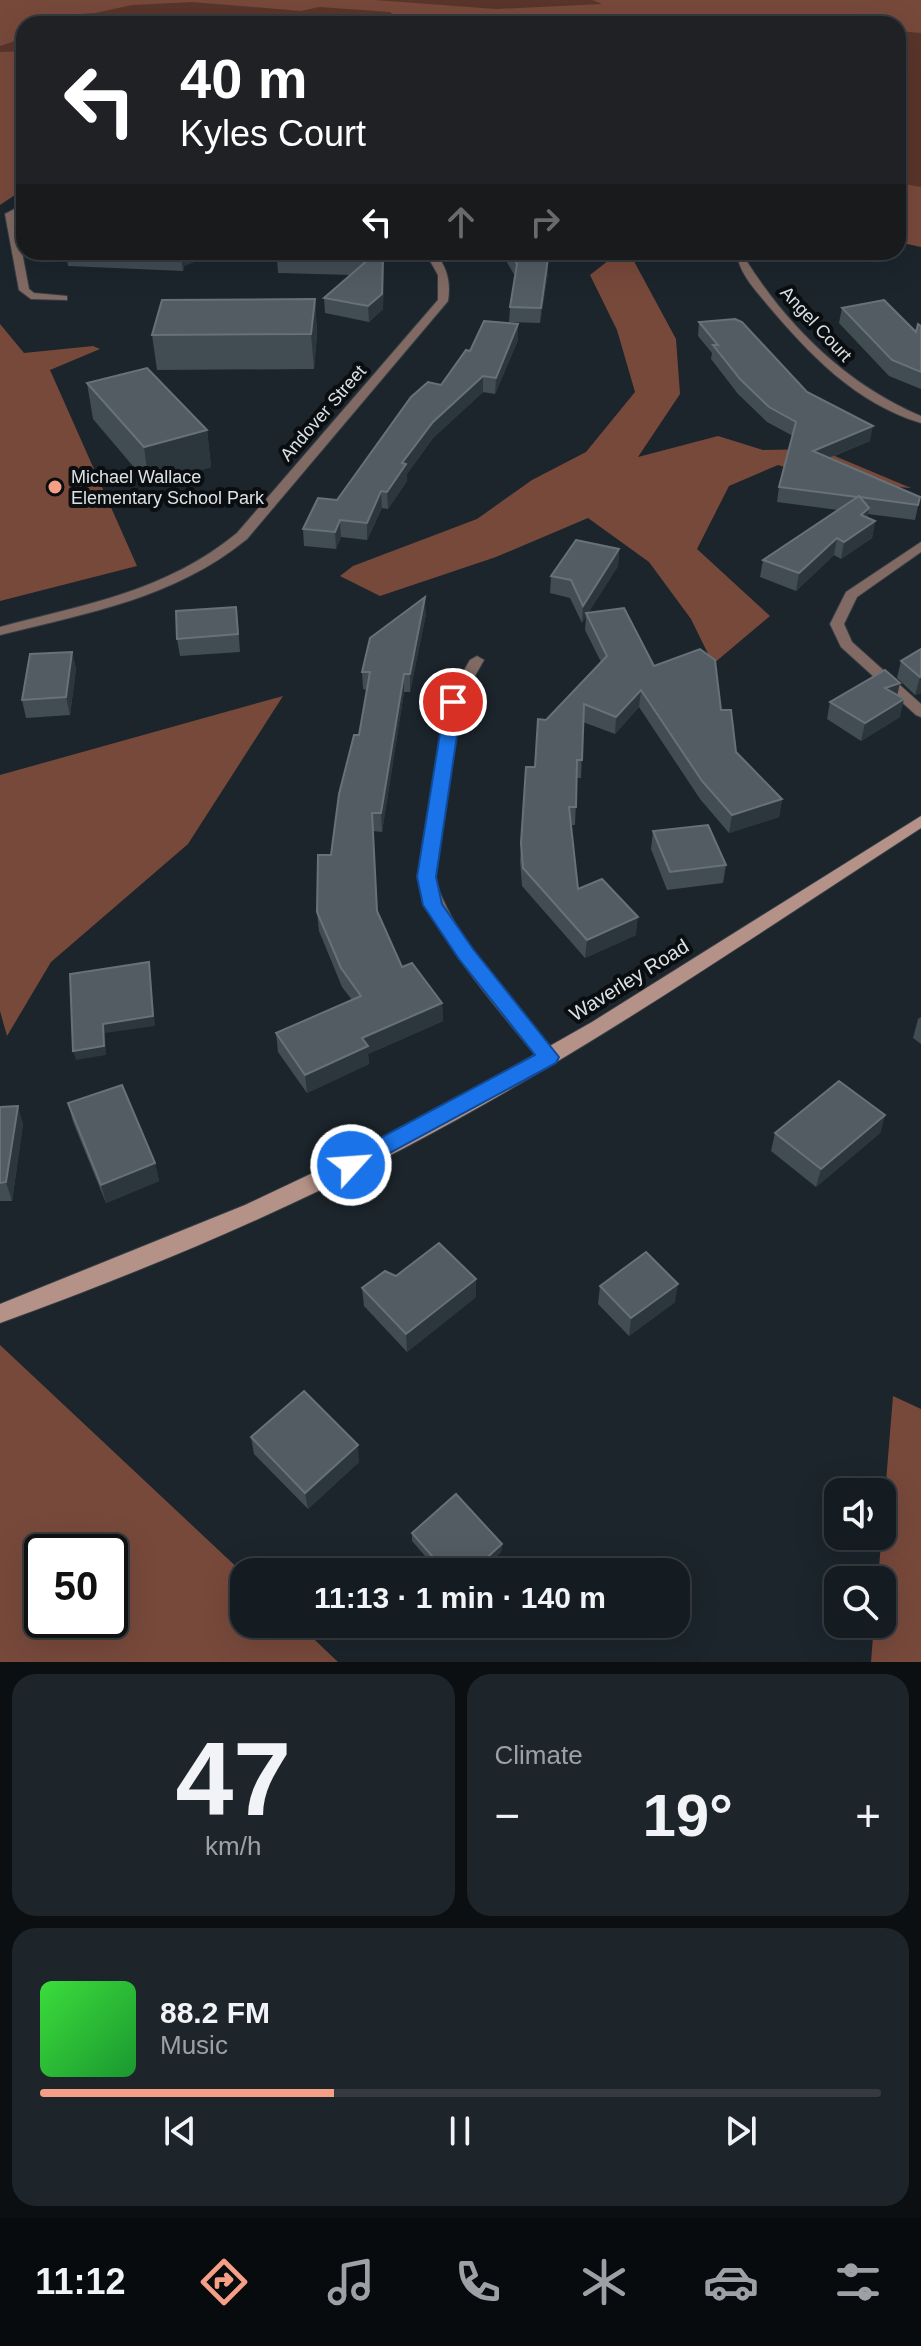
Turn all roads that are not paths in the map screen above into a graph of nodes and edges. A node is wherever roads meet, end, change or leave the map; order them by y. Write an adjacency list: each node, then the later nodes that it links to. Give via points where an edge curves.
1 (16, 211): 2 (street, via 10,214)
2 (16, 247)
3 (18, 260): 6 (street, via 24,290 31,296)
4 (436, 260): 9 (street, Andover Street, via 447,282 443,301 220,556 152,589)
5 (742, 260): 7 (street, Angel Court, via 757,286 824,363 872,398)
6 (63, 298)
7 (921, 420)
8 (921, 546): 11 (street, via 851,595 837,624 846,644)
9 (0, 631)
10 (477, 660): 13 (street, via 453,702 426,877 433,905 466,954)
11 (921, 712)
12 (921, 821): 13 (main road, Waverley Road)
13 (548, 1057): 14 (main road, Waverley Road, via 301,1189 136,1262)
14 (0, 1314)

